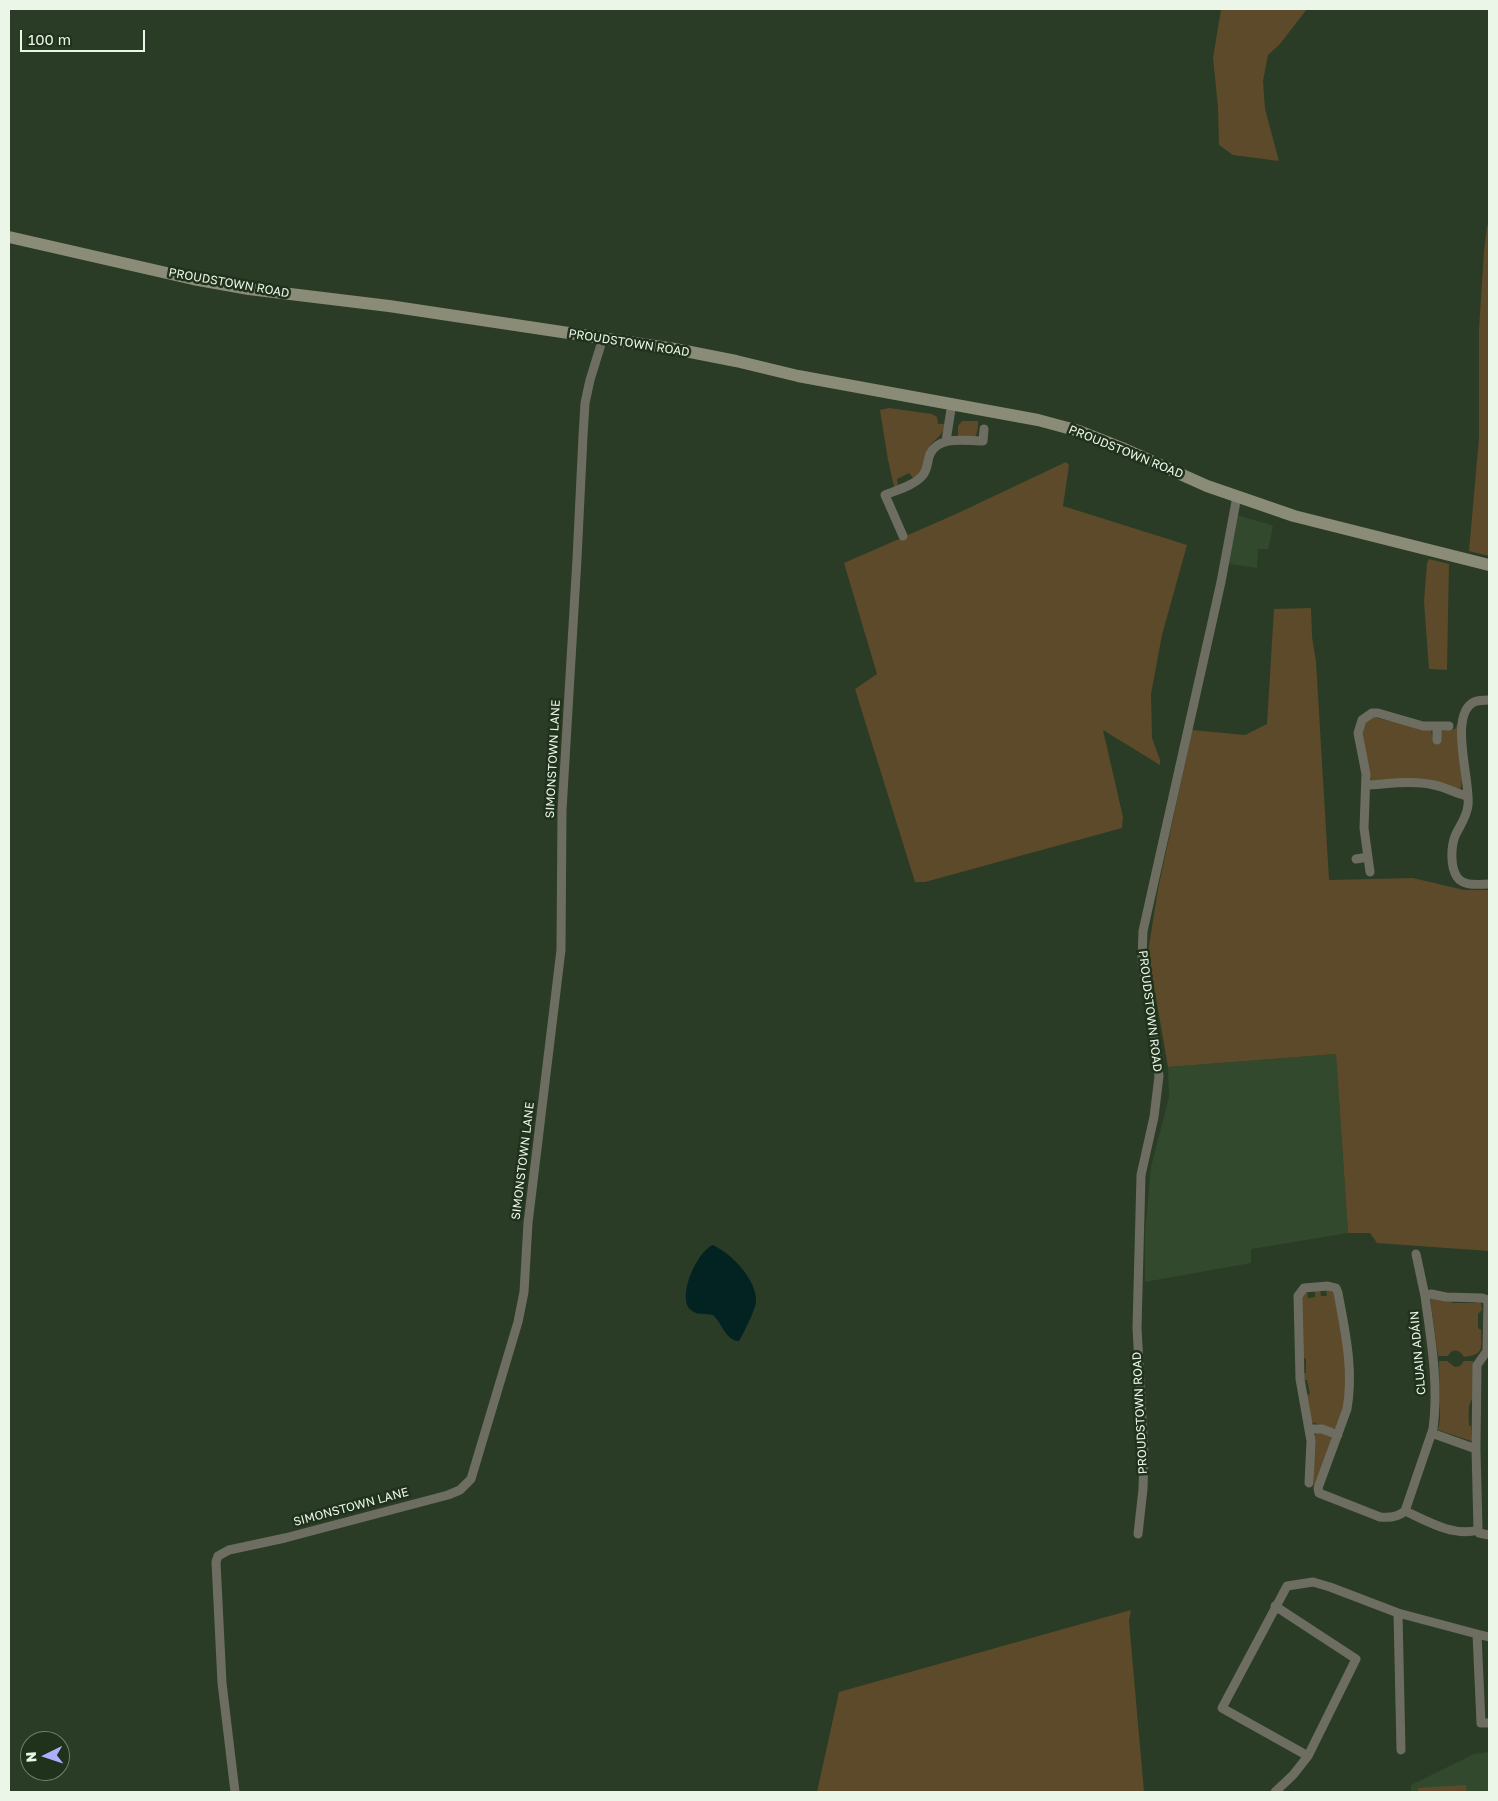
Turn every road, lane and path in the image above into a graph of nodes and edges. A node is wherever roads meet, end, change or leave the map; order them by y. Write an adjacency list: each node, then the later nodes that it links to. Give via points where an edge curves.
1 (9, 237): 2 (main road, PROUDSTOWN ROAD, via 249,289)
2 (603, 338): 3 (main road, PROUDSTOWN ROAD); 37 (street, SIMONSTOWN LANE, via 590,380 582,436 578,559 562,810 561,950 528,1223 524,1292 518,1322 476,1466 466,1486 448,1495 229,1550 218,1556 222,1683)
3 (952, 404): 5 (street); 6 (main road, PROUDSTOWN ROAD, via 1079,431)
4 (984, 429): 5 (street, via 983,441)
5 (946, 441): 7 (street, via 934,448 919,480 885,495)
6 (1237, 496): 8 (main road, PROUDSTOWN ROAD, via 1294,516); 28 (street, PROUDSTOWN ROAD, via 1221,582 1143,931 1142,960 1159,1076 1142,1175 1137,1328 1144,1454)
7 (903, 536)
8 (1489, 565)
9 (1489, 700): 14 (street, via 1474,702 1465,712 1462,735)
10 (1437, 726): 11 (street); 12 (street); 13 (street, via 1411,723 1378,713 1362,720 1358,733)
11 (1449, 726)
12 (1437, 740)
13 (1366, 785): 14 (street, via 1422,783); 15 (street, via 1363,814)
14 (1468, 796): 18 (street, via 1464,822 1453,844 1454,870 1463,882)
15 (1368, 858): 16 (street); 17 (street)
16 (1356, 859)
17 (1370, 872)
18 (1489, 884)
19 (1416, 1254): 20 (street)
20 (1425, 1296): 24 (street, CLUAIN ADÁIN, via 1488,1300 1488,1351 1477,1365); 26 (street, CLUAIN ADÁIN, via 1434,1360 1433,1429)
21 (1309, 1429): 22 (street, via 1322,1429); 22 (street, via 1300,1379 1298,1296 1304,1288 1328,1286 1336,1288 1338,1293 1350,1365 1349,1399); 25 (street)
22 (1338, 1435): 26 (street, via 1318,1488 1319,1493 1380,1517 1388,1518)
23 (1437, 1435): 24 (street)
24 (1476, 1449): 27 (street)
25 (1309, 1483)
26 (1404, 1511): 27 (street, via 1455,1531 1468,1533)
27 (1478, 1530): 29 (street)
28 (1138, 1534)
29 (1489, 1536)
30 (1276, 1606): 31 (street, via 1287,1586 1313,1582); 36 (street, via 1356,1659); 36 (street, via 1222,1708)
31 (1398, 1613): 32 (street); 35 (street)
32 (1477, 1634): 33 (street); 34 (street, via 1481,1723)
33 (1489, 1637)
34 (1489, 1723)
35 (1401, 1750)
36 (1308, 1756): 38 (street)
37 (235, 1792)
38 (1275, 1792)

